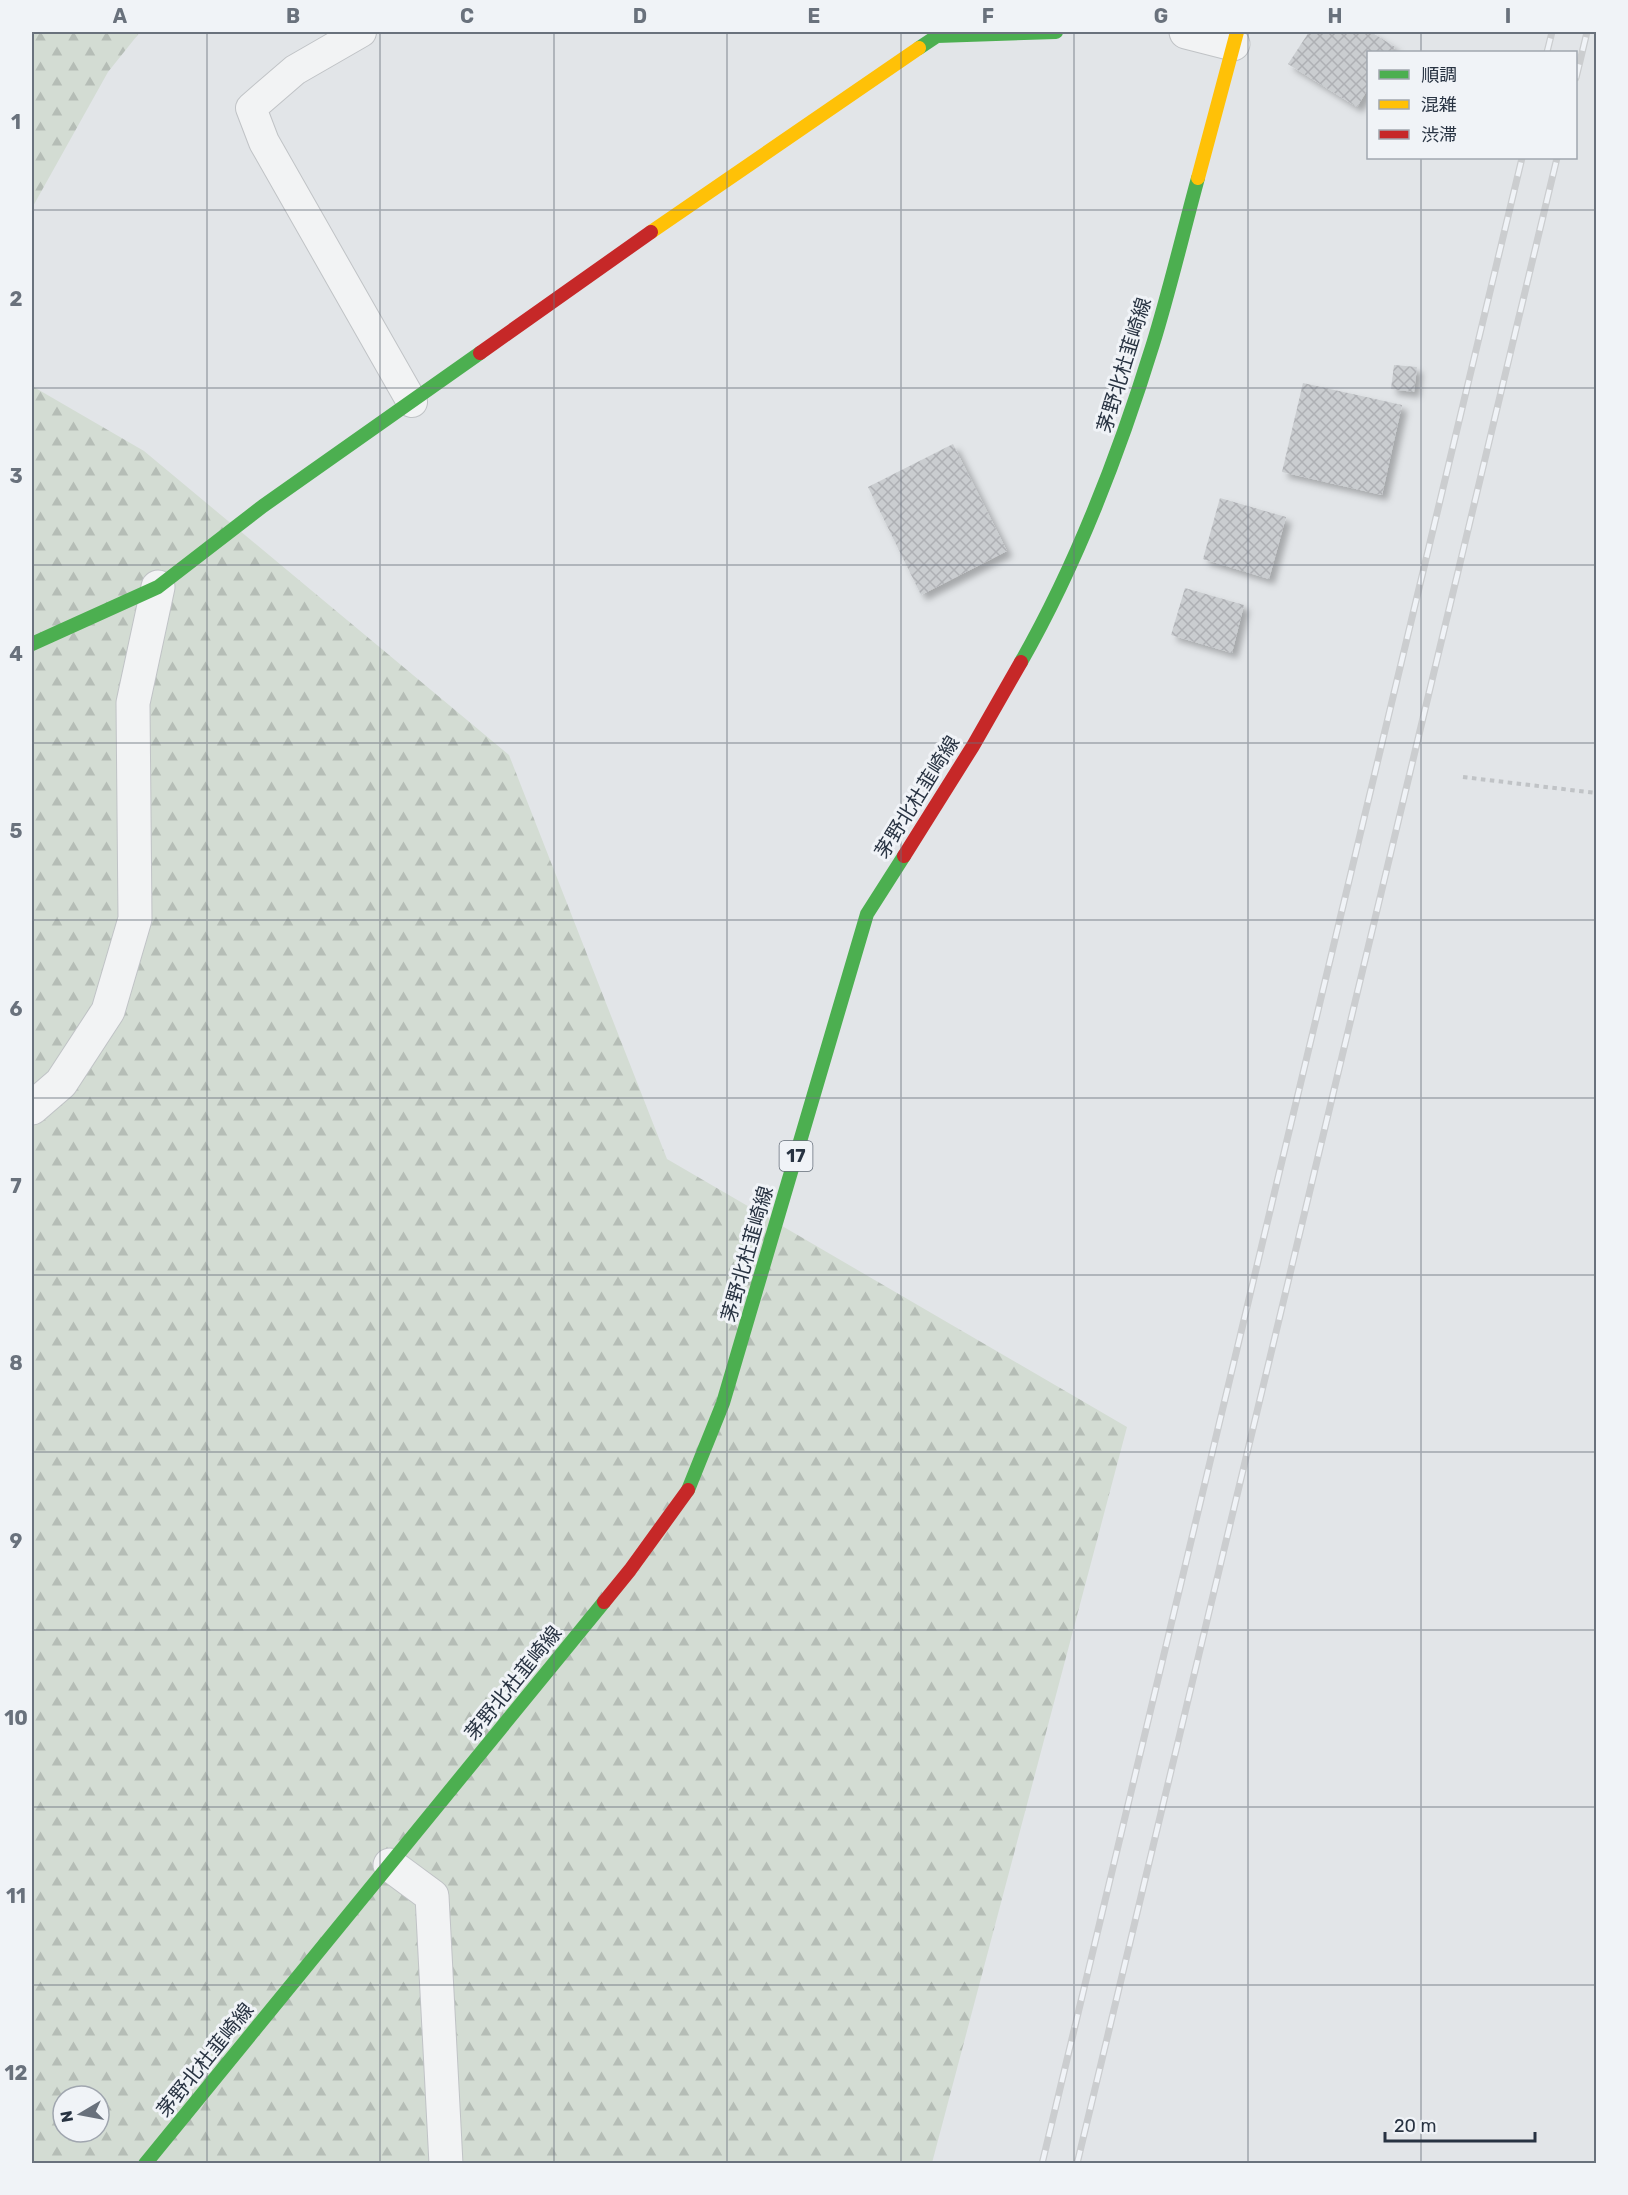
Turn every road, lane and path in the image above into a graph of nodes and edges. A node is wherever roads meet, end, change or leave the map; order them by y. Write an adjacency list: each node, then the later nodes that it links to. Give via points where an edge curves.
1 (361, 32): 5 (lane, via 295,70 251,108 264,142)
2 (1056, 32): 5 (main road, via 937,36 700,197)
3 (1186, 32): 4 (street)
4 (1235, 38): 11 (main road, 茅野北杜韮崎線 / 17, via 1153,343 1110,472 1051,609 973,746 867,914 723,1403 687,1493 630,1570)
5 (412, 402): 6 (main road, via 263,506)
6 (158, 587): 7 (main road); 10 (street, via 134,703 135,919 108,1011 61,1083)
7 (32, 644)
8 (1463, 777): 9 (path)
9 (1596, 793)
10 (32, 1108)
11 (390, 1866): 12 (main road, 茅野北杜韮崎線 / 17); 13 (street, via 432,1896)
12 (146, 2163)
13 (446, 2163)

